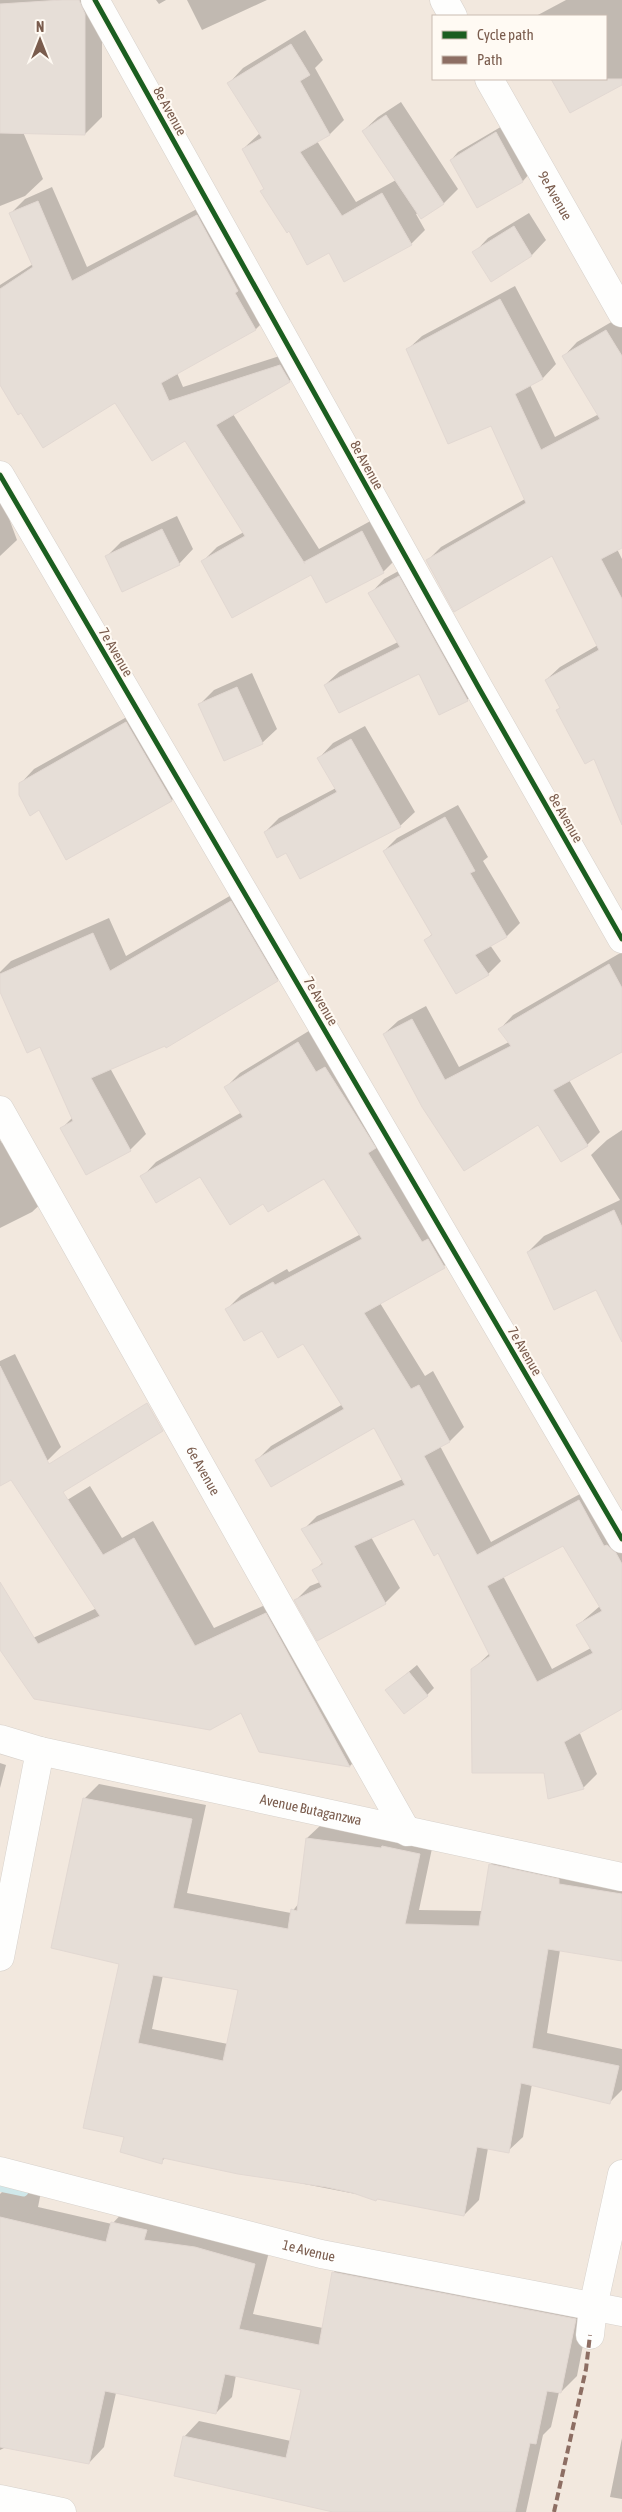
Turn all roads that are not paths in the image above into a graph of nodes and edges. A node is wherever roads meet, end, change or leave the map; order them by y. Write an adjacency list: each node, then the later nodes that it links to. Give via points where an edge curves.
1 (95, 0): 7 (street, 8e Avenue)
2 (444, 0): 3 (street)
3 (452, 15)
4 (490, 80): 5 (street, 9e Avenue)
5 (622, 313)
6 (0, 475): 9 (street, 7e Avenue)
7 (622, 940)
8 (0, 1110): 12 (street, 6e Avenue)
9 (622, 1539)
10 (0, 1739): 11 (street, Avenue Butaganzwa)
11 (40, 1751): 12 (street, Avenue Butaganzwa); 14 (street)
12 (407, 1832): 13 (street, Avenue Butaganzwa)
13 (622, 1877)
14 (0, 1957)
15 (0, 2171): 17 (street, 1e Avenue, via 321,2254)
16 (622, 2174): 17 (street)
17 (593, 2307): 18 (street, 1e Avenue); 19 (street)
18 (622, 2312)
19 (590, 2335)
20 (0, 2498): 21 (street)
21 (62, 2512)

